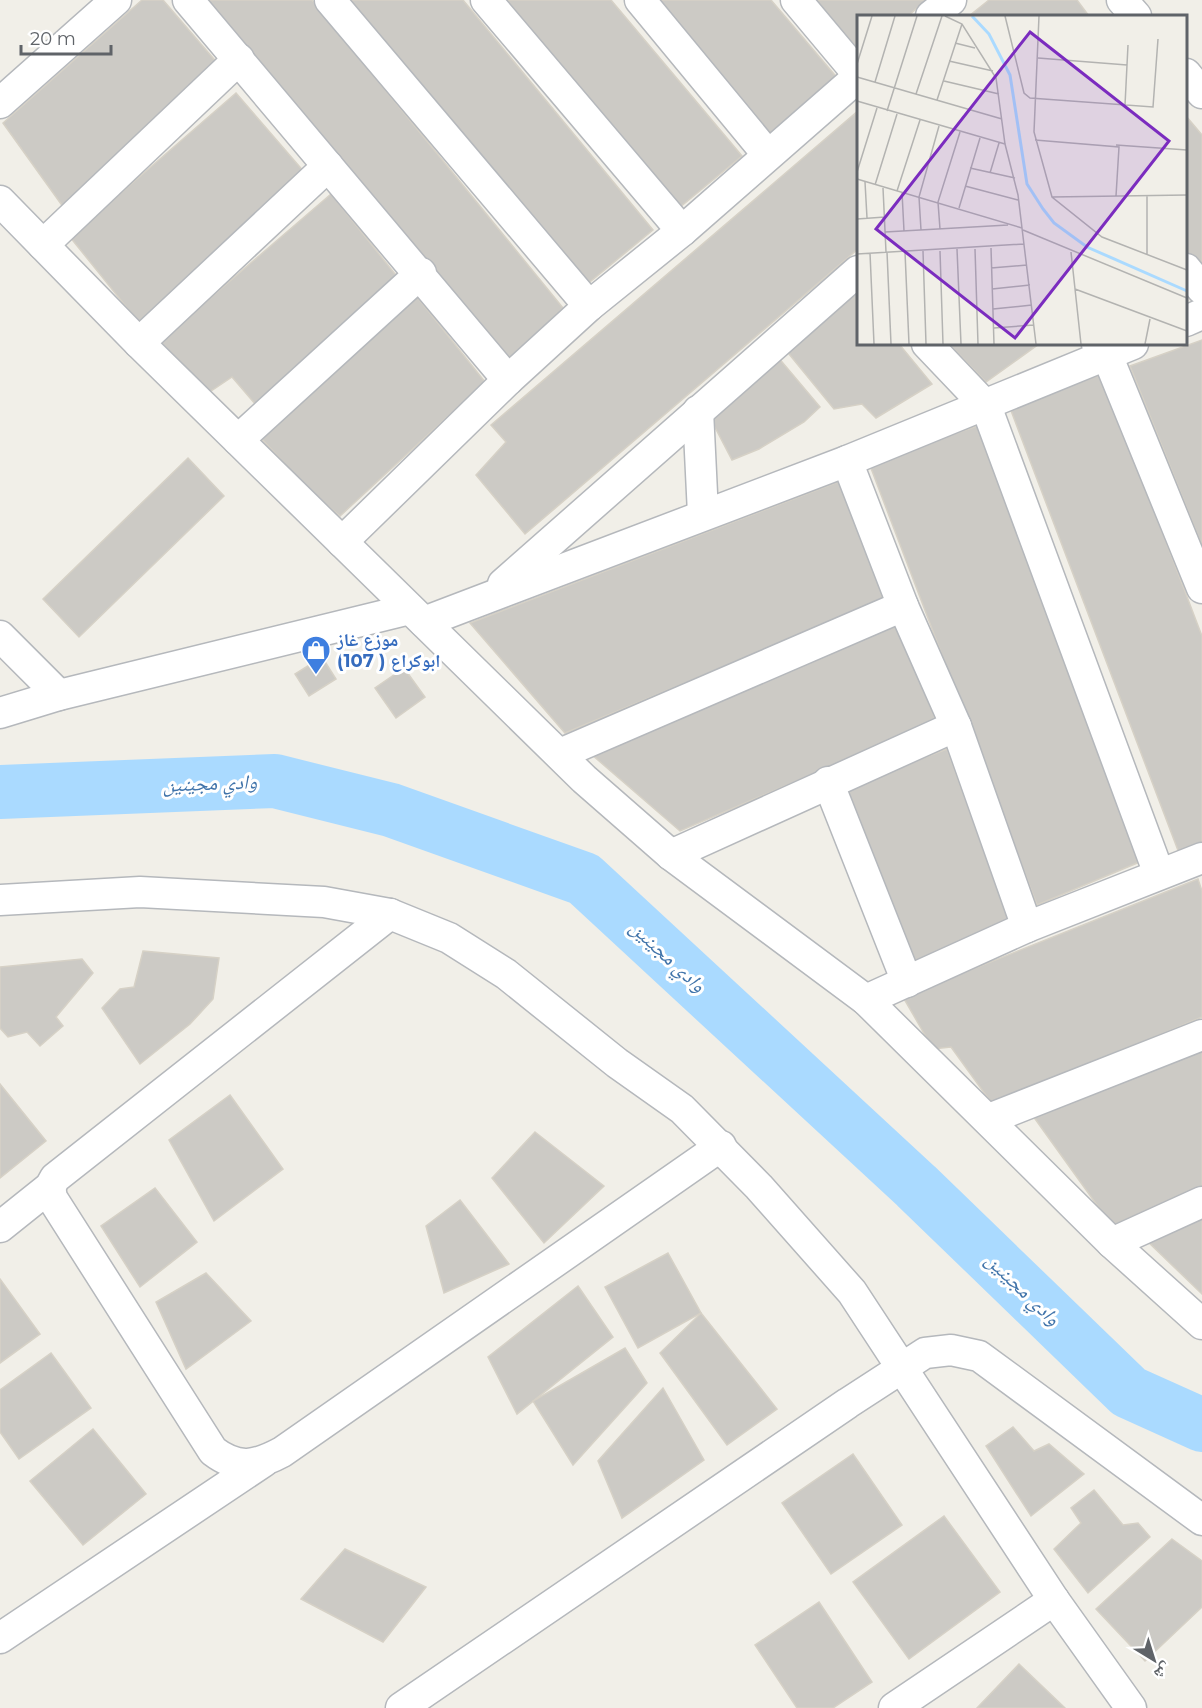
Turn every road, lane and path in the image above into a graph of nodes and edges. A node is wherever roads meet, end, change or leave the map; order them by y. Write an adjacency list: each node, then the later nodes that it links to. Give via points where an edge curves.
1 (116, 0): 16 (street)
2 (188, 0): 11 (street)
3 (330, 0): 26 (street)
4 (486, 0): 20 (street)
5 (640, 0): 17 (street)
6 (796, 0): 12 (street)
7 (951, 0): 9 (street)
8 (1122, 0): 10 (street)
9 (932, 15)
10 (1135, 15)
11 (239, 59): 18 (street); 21 (street)
12 (857, 75)
13 (1187, 76): 15 (street)
14 (857, 77): 17 (street)
15 (1202, 93)
16 (0, 103)
17 (768, 155): 20 (street)
18 (328, 166): 24 (street); 29 (street)
19 (0, 201): 21 (street)
20 (682, 231): 26 (street)
21 (43, 245): 29 (street)
22 (1187, 271): 25 (street)
23 (857, 272): 34 (street)
24 (421, 273): 32 (street); 35 (street)
25 (1202, 289)
26 (589, 306): 32 (street)
27 (1202, 314): 28 (street)
28 (1187, 320)
29 (140, 343): 35 (street)
30 (928, 345): 33 (street)
31 (1112, 347): 33 (street); 39 (street)
32 (508, 380): 38 (street)
33 (986, 405): 36 (street); 51 (street)
34 (698, 411): 37 (street); 40 (street)
35 (238, 440): 38 (street)
36 (847, 460): 37 (street); 41 (street)
37 (703, 514): 40 (street)
38 (342, 542): 42 (street)
39 (1202, 588)
40 (489, 597): 42 (street)
41 (903, 606): 46 (street); 47 (street)
42 (417, 616): 44 (street); 47 (street)
43 (0, 636): 44 (street)
44 (59, 695): 45 (street)
45 (0, 713)
46 (956, 726): 48 (street); 54 (street)
47 (560, 754): 49 (street)
48 (828, 782): 49 (street); 55 (street)
49 (671, 855): 56 (street)
50 (1202, 858): 51 (street)
51 (1159, 874): 54 (street)
52 (0, 900): 53 (street, via 140,892 324,902)
53 (390, 914): 59 (street, via 448,938 506,974 617,1064 682,1109); 60 (street, via 55,1178)
54 (1027, 927): 55 (street)
55 (907, 982): 56 (street)
56 (866, 1000): 58 (street)
57 (1202, 1035): 58 (street)
58 (989, 1119): 63 (street)
59 (721, 1146): 65 (street, via 852,1292); 66 (street)
60 (50, 1187): 62 (street); 66 (street, via 52,1198 213,1451 228,1462)
61 (1202, 1202): 63 (street)
62 (0, 1227)
63 (1112, 1243): 64 (street)
64 (1202, 1324)
65 (902, 1370): 67 (street, via 925,1353 951,1350 979,1356); 68 (street); 70 (street)
66 (263, 1462): 69 (street)
67 (1202, 1520)
68 (1054, 1600): 71 (street); 72 (street)
69 (0, 1638)
70 (401, 1708)
71 (894, 1708)
72 (1131, 1708)

